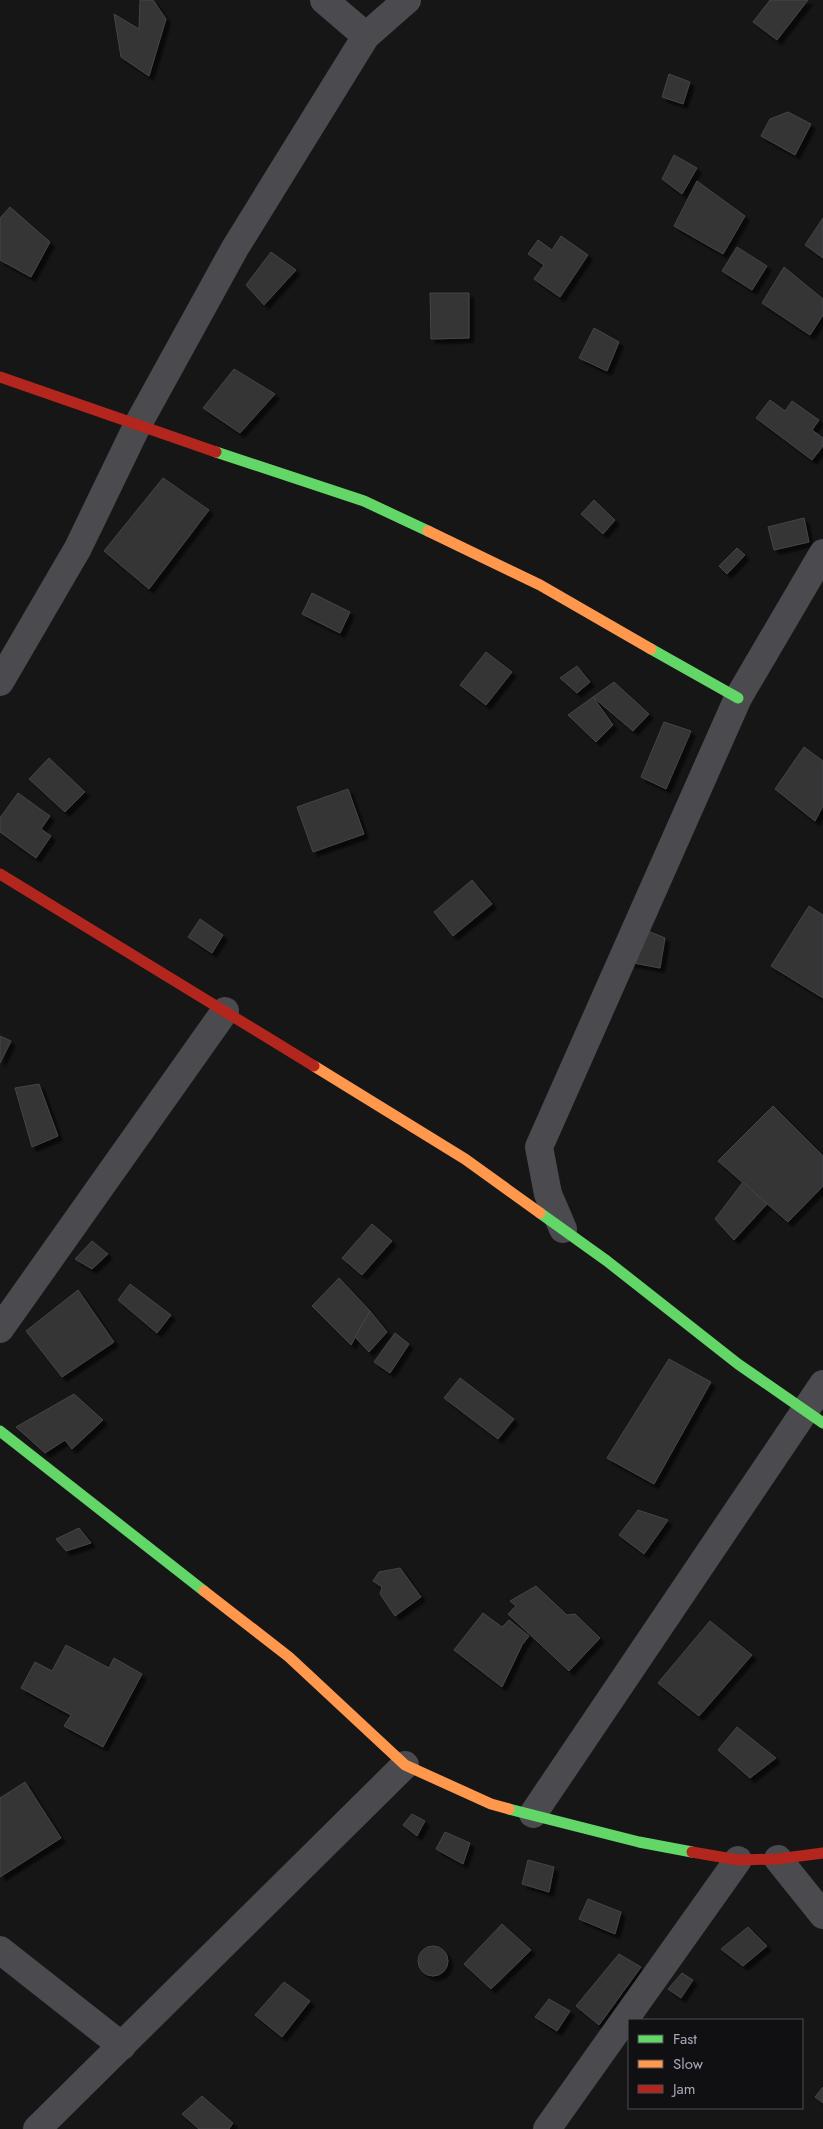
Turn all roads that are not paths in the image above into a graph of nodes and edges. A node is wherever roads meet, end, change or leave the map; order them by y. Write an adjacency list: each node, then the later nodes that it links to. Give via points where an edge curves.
1 (324, 0): 3 (street)
2 (407, 0): 3 (street)
3 (366, 36): 5 (street, via 235,248)
4 (0, 377): 5 (street)
5 (137, 426): 7 (street, via 78,548); 8 (street, via 364,501 540,585)
6 (823, 553): 8 (street)
7 (0, 682)
8 (738, 698): 11 (street, via 539,1147 548,1194)
9 (0, 874): 10 (street)
10 (225, 1011): 11 (street, via 465,1159); 12 (street)
11 (563, 1229): 14 (street, via 738,1364)
12 (0, 1329)
13 (823, 1384): 14 (street)
14 (815, 1417): 17 (street)
15 (2, 1437): 16 (street, via 289,1657)
16 (406, 1765): 17 (street, via 491,1804); 23 (street)
17 (533, 1814): 20 (street, via 639,1842)
18 (823, 1853): 19 (street)
19 (778, 1859): 20 (street); 21 (street)
20 (738, 1860): 25 (street)
21 (823, 1915)
22 (0, 1950): 23 (street)
23 (122, 2046): 24 (street)
24 (37, 2129)
25 (547, 2129)

